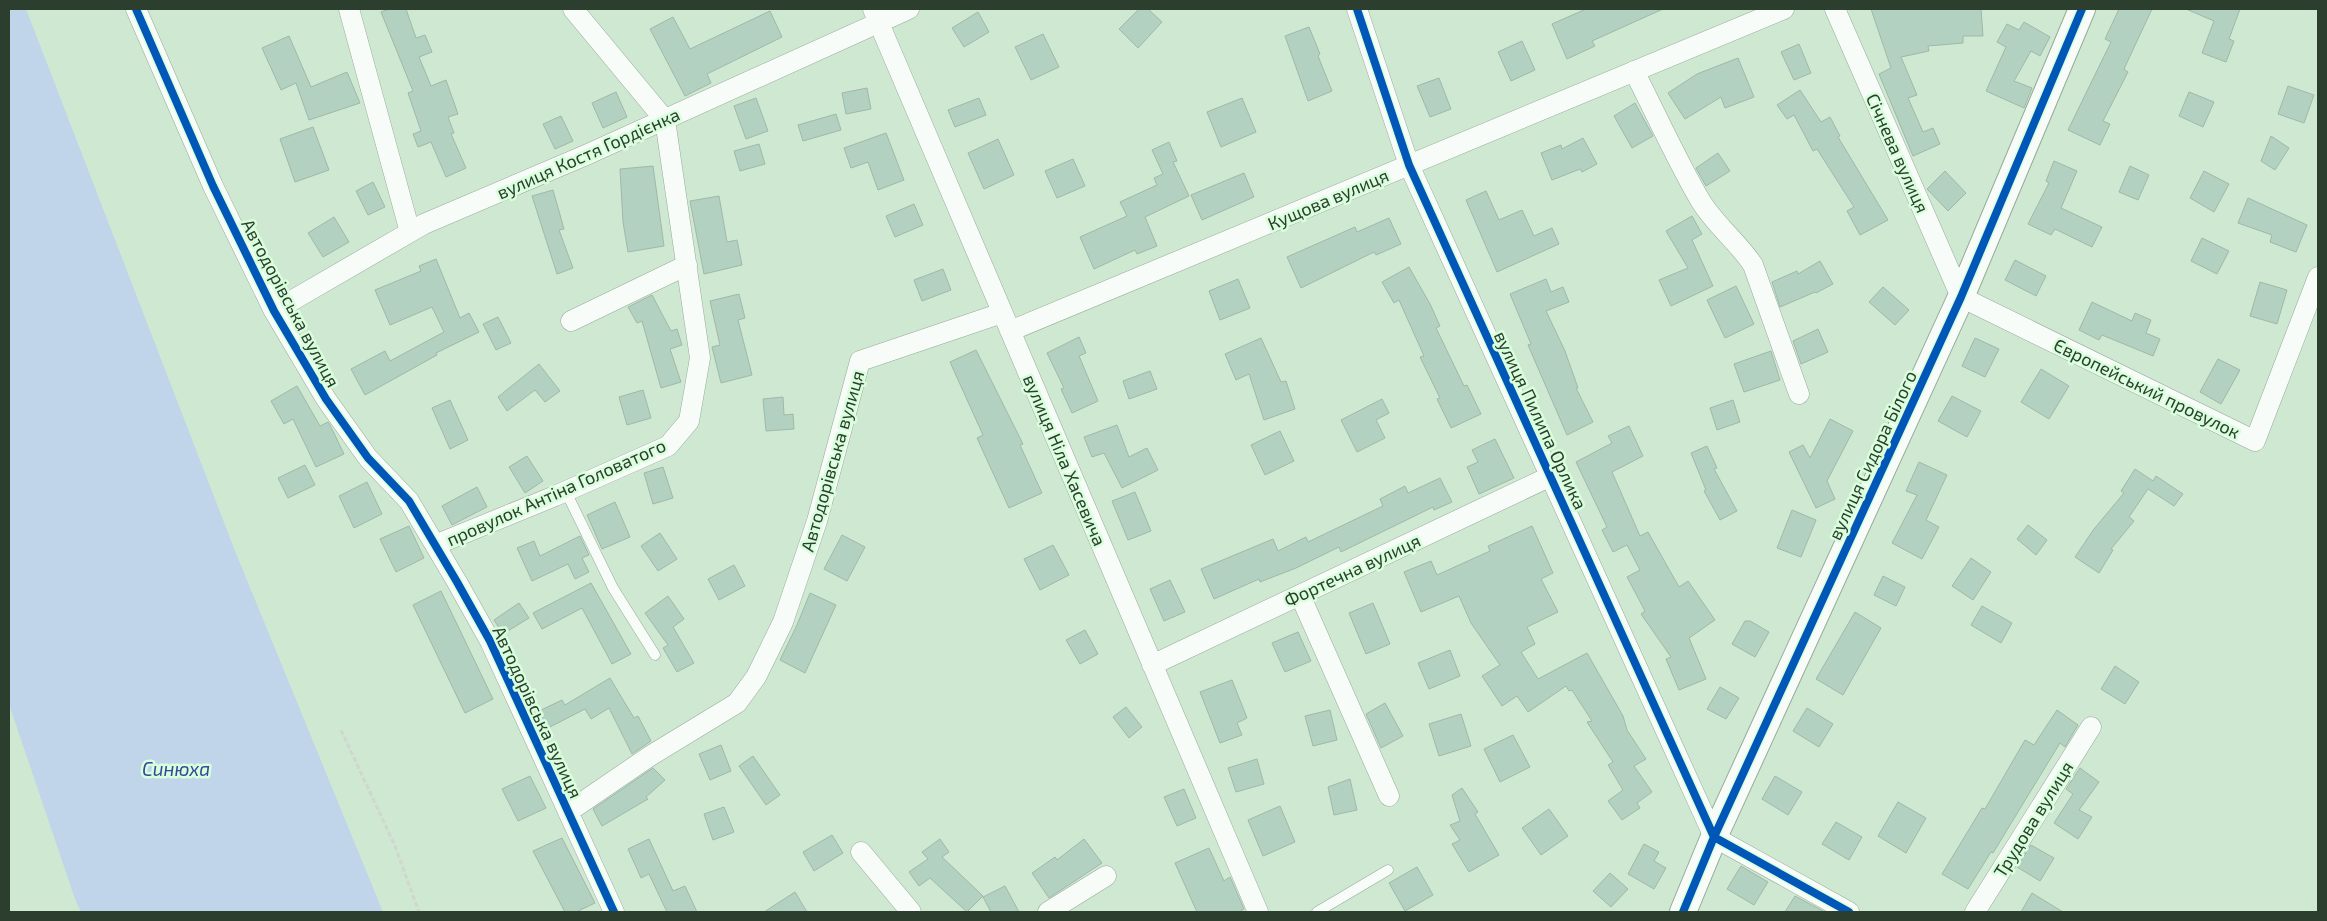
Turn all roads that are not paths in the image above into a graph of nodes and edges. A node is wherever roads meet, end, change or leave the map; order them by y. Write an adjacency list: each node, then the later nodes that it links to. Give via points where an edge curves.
1 (136, 9): 17 (street, Автодорівська вулиця, via 213,186)
2 (349, 9): 13 (street)
3 (573, 9): 11 (street)
4 (909, 9): 9 (street, вулиця Костя Гордієнка)
5 (1356, 9): 12 (street, вулиця Пилипа Орлика)
6 (1784, 9): 10 (street, Кущова вулиця)
7 (1835, 9): 16 (street, Січнева вулиця)
8 (2082, 9): 16 (street, вулиця Сидора Білого)
9 (876, 16): 11 (street, вулиця Костя Гордієнка); 18 (street, вулиця Ніла Хасевича)
10 (1634, 71): 12 (street, Кущова вулиця); 21 (street, via 1701,201 1716,222 1742,248 1753,266)
11 (665, 120): 13 (street, вулиця Костя Гордієнка); 14 (street, провулок Антіна Головатого)
12 (1409, 165): 20 (street, Кущова вулиця); 22 (street, вулиця Пилипа Орлика)
13 (410, 232): 17 (street, вулиця Костя Гордієнка)
14 (687, 265): 19 (street); 23 (street, провулок Антіна Головатого, via 700,358 689,421 668,446)
15 (2318, 277): 16 (street, Європейський провулок, via 2255,440)
16 (1961, 298): 31 (street, вулиця Сидора Білого)
17 (274, 310): 24 (street, Автодорівська вулиця, via 326,400 368,458 409,501)
18 (1002, 312): 20 (street, вулиця Ніла Хасевича); 30 (street, Автодорівська вулиця, via 860,361 817,521 783,622 756,677 737,703 650,756)
19 (571, 321)
20 (1010, 331): 27 (street, вулиця Ніла Хасевича)
21 (1799, 394)
22 (1551, 476): 25 (street, Фортечна вулиця); 31 (street, вулиця Пилипа Орлика)
23 (566, 492): 24 (street, провулок Антіна Головатого); 26 (lane, via 613,588)
24 (435, 545): 30 (street, Автодорівська вулиця, via 490,641)
25 (1300, 595): 27 (street, Фортечна вулиця); 29 (street)
26 (655, 655)
27 (1152, 665): 38 (street, вулиця Ніла Хасевича)
28 (2091, 727): 42 (street, Трудова вулиця)
29 (1389, 796)
30 (568, 812): 35 (street, Автодорівська вулиця)
31 (1714, 837): 40 (street, вулиця Сидора Білого); 41 (street)
32 (861, 852): 36 (street)
33 (1388, 870): 39 (lane)
34 (1106, 876): 37 (street)
35 (614, 912)
36 (911, 912)
37 (1048, 912)
38 (1258, 912)
39 (1317, 912)
40 (1683, 912)
41 (1849, 912)
42 (1975, 912)

